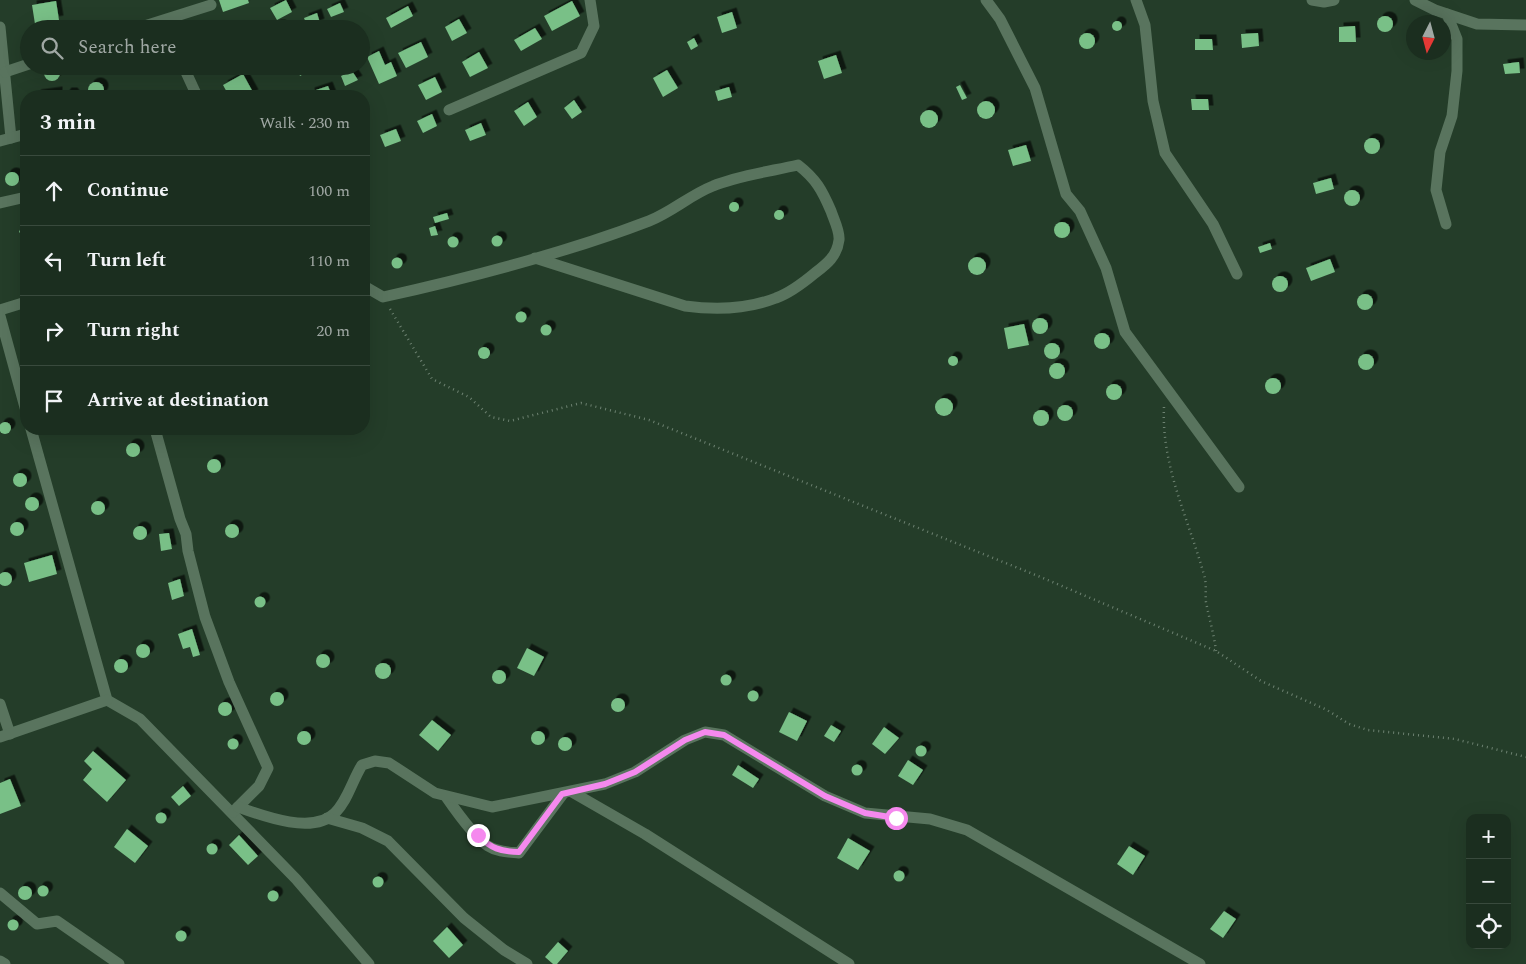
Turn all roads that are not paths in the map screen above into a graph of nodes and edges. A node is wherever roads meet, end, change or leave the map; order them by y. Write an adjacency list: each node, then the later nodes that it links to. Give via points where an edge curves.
1 (590, 0): 18 (street, via 594,26 581,53)
2 (986, 0): 10 (street)
3 (996, 0): 10 (street)
4 (1136, 0): 25 (street, via 1146,25 1153,101 1165,153 1213,224)
5 (1312, 0): 6 (street)
6 (1334, 0)
7 (1415, 0): 9 (street)
8 (211, 5): 11 (street)
9 (1447, 14): 12 (street, via 1478,24); 23 (street, via 1457,39 1457,71 1452,116 1440,152 1436,190)
10 (1000, 19): 33 (street, via 1035,88 1066,194 1080,211 1106,268 1125,332)
11 (164, 20)
12 (1526, 25)
13 (0, 27): 15 (street)
14 (20, 67): 15 (street)
15 (5, 72): 20 (street)
16 (187, 75): 17 (street)
17 (193, 90)
18 (450, 110)
19 (20, 136): 20 (street)
20 (6, 139)
21 (20, 199): 22 (street)
22 (0, 204)
23 (1446, 224)
24 (535, 258): 24 (street, via 652,220 713,186 798,166 813,176 824,194 839,239 835,255 798,286 776,298 738,307 706,309 685,306); 26 (street, via 383,298)
25 (1237, 274)
26 (370, 289)
27 (20, 304): 28 (street)
28 (0, 310)
29 (0, 316): 30 (street)
30 (20, 389)
31 (33, 435): 34 (street)
32 (157, 435): 39 (street, via 186,534 205,617 229,682 268,768 259,786)
33 (1239, 487)
34 (107, 700): 36 (street); 39 (street, via 140,719)
35 (0, 704): 36 (street)
36 (5, 735)
37 (567, 793): 38 (street, via 492,807); 38 (street, via 519,852 505,852 488,846 458,815); 47 (street, via 645,834); 48 (street, via 605,784 635,772 685,740 705,732 724,735 825,796 865,813 930,819 967,830)
38 (447, 798): 40 (street, via 435,794 389,763 375,762 362,765 347,797)
39 (235, 810): 40 (street, via 274,820 308,823); 45 (street)
40 (327, 818): 46 (street, via 362,828 388,841 464,918)
41 (0, 892): 44 (street, via 37,924 58,921)
42 (0, 962): 43 (street)
43 (4, 964)
44 (119, 964)
45 (369, 964)
46 (527, 964)
47 (849, 964)
48 (1200, 964)

